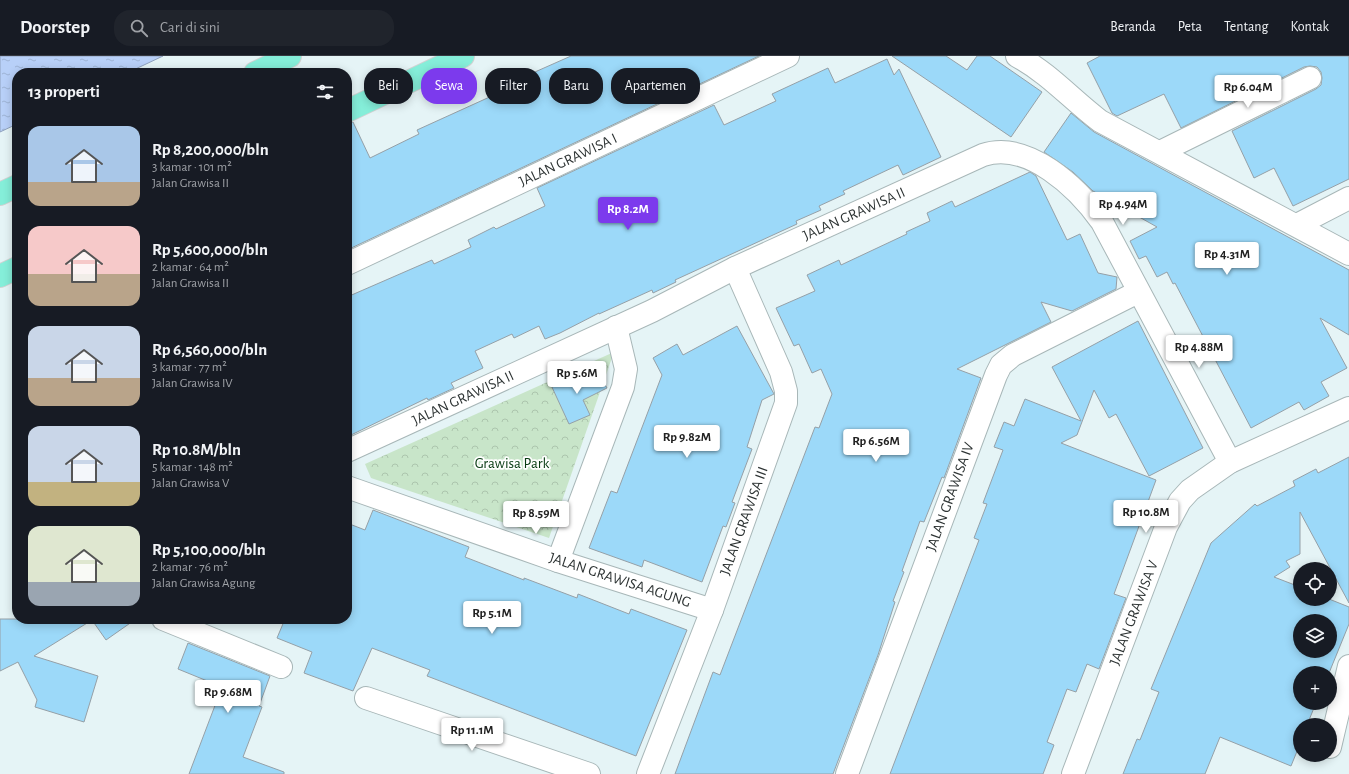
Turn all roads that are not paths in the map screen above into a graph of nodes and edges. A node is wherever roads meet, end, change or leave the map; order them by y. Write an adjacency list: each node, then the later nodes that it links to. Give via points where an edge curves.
1 (290, 56): 6 (main road)
2 (463, 56): 8 (main road)
3 (788, 56): 15 (street, JALAN GRAWISA I)
4 (1018, 56): 5 (street)
5 (1041, 61): 9 (street, via 1059,85 1081,107 1100,121)
6 (265, 68)
7 (1310, 78): 9 (street)
8 (352, 109)
9 (1160, 152): 13 (street)
10 (12, 188): 11 (main road)
11 (0, 194)
12 (1349, 198): 13 (street)
13 (1297, 225): 14 (street)
14 (1349, 254)
15 (352, 262)
16 (735, 268): 19 (street, JALAN GRAWISA II, via 983,155 1006,151 1034,161 1083,198 1102,222); 20 (street, JALAN GRAWISA II); 26 (street, JALAN GRAWISA III, via 781,372 786,403)
17 (12, 270): 18 (main road)
18 (0, 276)
19 (1138, 292): 23 (street, JALAN GRAWISA II); 34 (street, JALAN GRAWISA IV, via 1013,355 1001,366)
20 (616, 327): 22 (street, JALAN GRAWISA II); 25 (street, via 626,369 623,387)
21 (1349, 408): 23 (street, JALAN GRAWISA V)
22 (352, 449)
23 (1230, 462): 35 (street, JALAN GRAWISA V, via 1190,490 1180,501 1169,522)
24 (352, 489): 25 (street, JALAN GRAWISA AGUNG)
25 (558, 561): 26 (street, JALAN GRAWISA AGUNG)
26 (712, 610): 33 (street, JALAN GRAWISA III)
27 (175, 624): 29 (street)
28 (1349, 666): 31 (street)
29 (281, 667)
30 (366, 698): 32 (street)
31 (1337, 718)
32 (588, 774)
33 (648, 774)
34 (847, 774)
35 (1073, 774)

